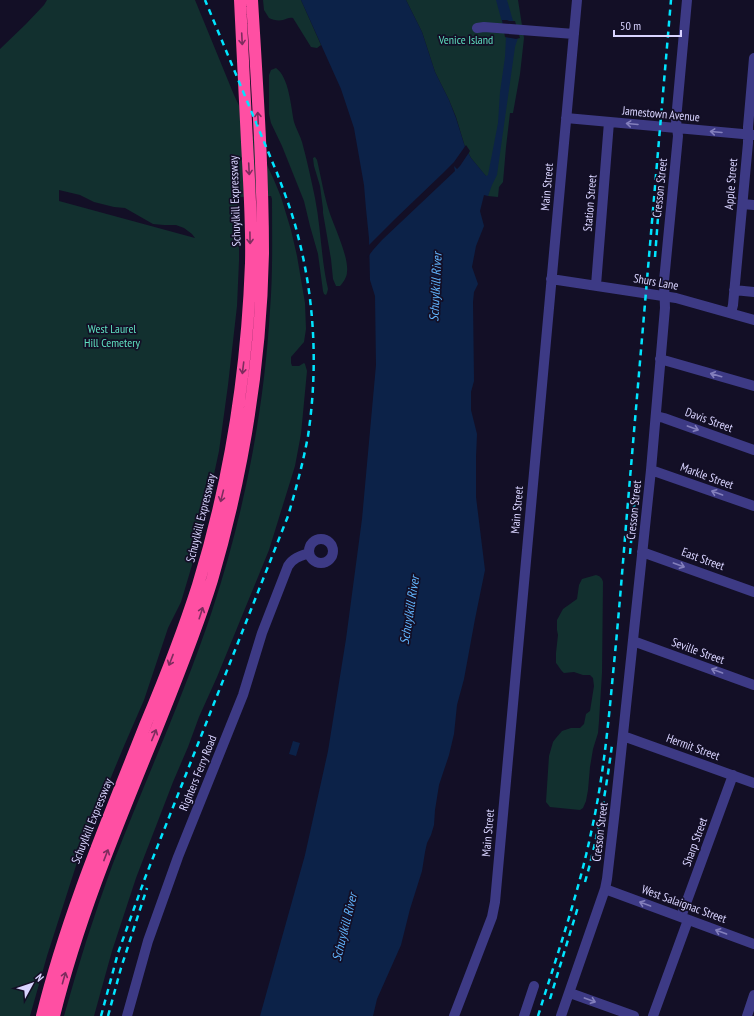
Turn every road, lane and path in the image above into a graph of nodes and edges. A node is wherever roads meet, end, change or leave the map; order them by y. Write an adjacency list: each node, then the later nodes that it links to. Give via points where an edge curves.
1 (240, 0): 12 (highway, Schuylkill Expressway, one-way to 12)
2 (252, 0): 12 (highway, Schuylkill Expressway, one-way to 2)
3 (577, 0): 6 (street, Main Street)
4 (687, 0): 10 (street, Cresson Street, via 676,120)
5 (477, 28): 6 (street)
6 (574, 34): 8 (street, Main Street)
7 (754, 58): 11 (street, Apple Street)
8 (566, 118): 9 (street, Jamestown Avenue); 15 (street, Main Street)
9 (609, 122): 10 (street, Jamestown Avenue, one-way to 9); 16 (street, Station Street)
10 (678, 128): 11 (street, Jamestown Avenue, one-way to 10); 19 (street, Cresson Street)
11 (751, 135): 13 (street, Apple Street)
12 (256, 199): 42 (highway, Schuylkill Expressway, one-way to 42, via 249,310 240,392 233,440 212,537 182,632 78,897); 43 (highway, Schuylkill Expressway, one-way to 12, via 68,963 99,873 174,688 196,628 225,532 246,436 252,393 262,254)
13 (742, 204): 14 (street); 17 (street, Apple Street)
14 (754, 206)
15 (551, 279): 16 (street, Shurs Lane); 45 (street, Main Street, via 495,902 492,917)
16 (596, 285): 19 (street, Shurs Lane)
17 (734, 290): 18 (street); 20 (street, Apple Street)
18 (754, 292)
19 (664, 295): 20 (street, Shurs Lane); 22 (street, Cresson Street)
20 (731, 313): 21 (street, Shurs Lane)
21 (754, 320)
22 (660, 359): 23 (street, one-way to 22); 24 (street, Cresson Street)
23 (754, 386)
24 (656, 416): 25 (street, Davis Street, one-way to 25); 26 (street, Cresson Street)
25 (754, 450)
26 (651, 470): 27 (street, Markle Street, one-way to 26); 28 (street, Cresson Street)
27 (754, 506)
28 (642, 552): 30 (street, East Street, one-way to 30); 31 (street, Cresson Street)
29 (309, 553): 44 (street, Righters Ferry Road, via 294,559 288,566 262,634 241,701 178,857 144,954)
30 (754, 592)
31 (633, 641): 32 (street, Seville Street, one-way to 31); 33 (street, Cresson Street)
32 (754, 685)
33 (623, 736): 34 (street, Hermit Street); 36 (street, Cresson Street)
34 (733, 775): 35 (street, Hermit Street); 37 (street, Sharp Street)
35 (754, 783)
36 (605, 889): 37 (street, West Salaignac Street, one-way to 36); 40 (street, Cresson Street)
37 (685, 918): 38 (street, West Salaignac Street, one-way to 37); 49 (street, Sharp Street)
38 (754, 944)
39 (534, 986): 46 (street)
40 (570, 993): 47 (street, Cresson Street); 48 (street, one-way to 48)
41 (754, 995): 50 (street)
42 (42, 1016)
43 (54, 1016)
44 (127, 1016)
45 (454, 1016)
46 (524, 1016)
47 (561, 1016)
48 (634, 1016)
49 (653, 1016)
50 (747, 1016)

